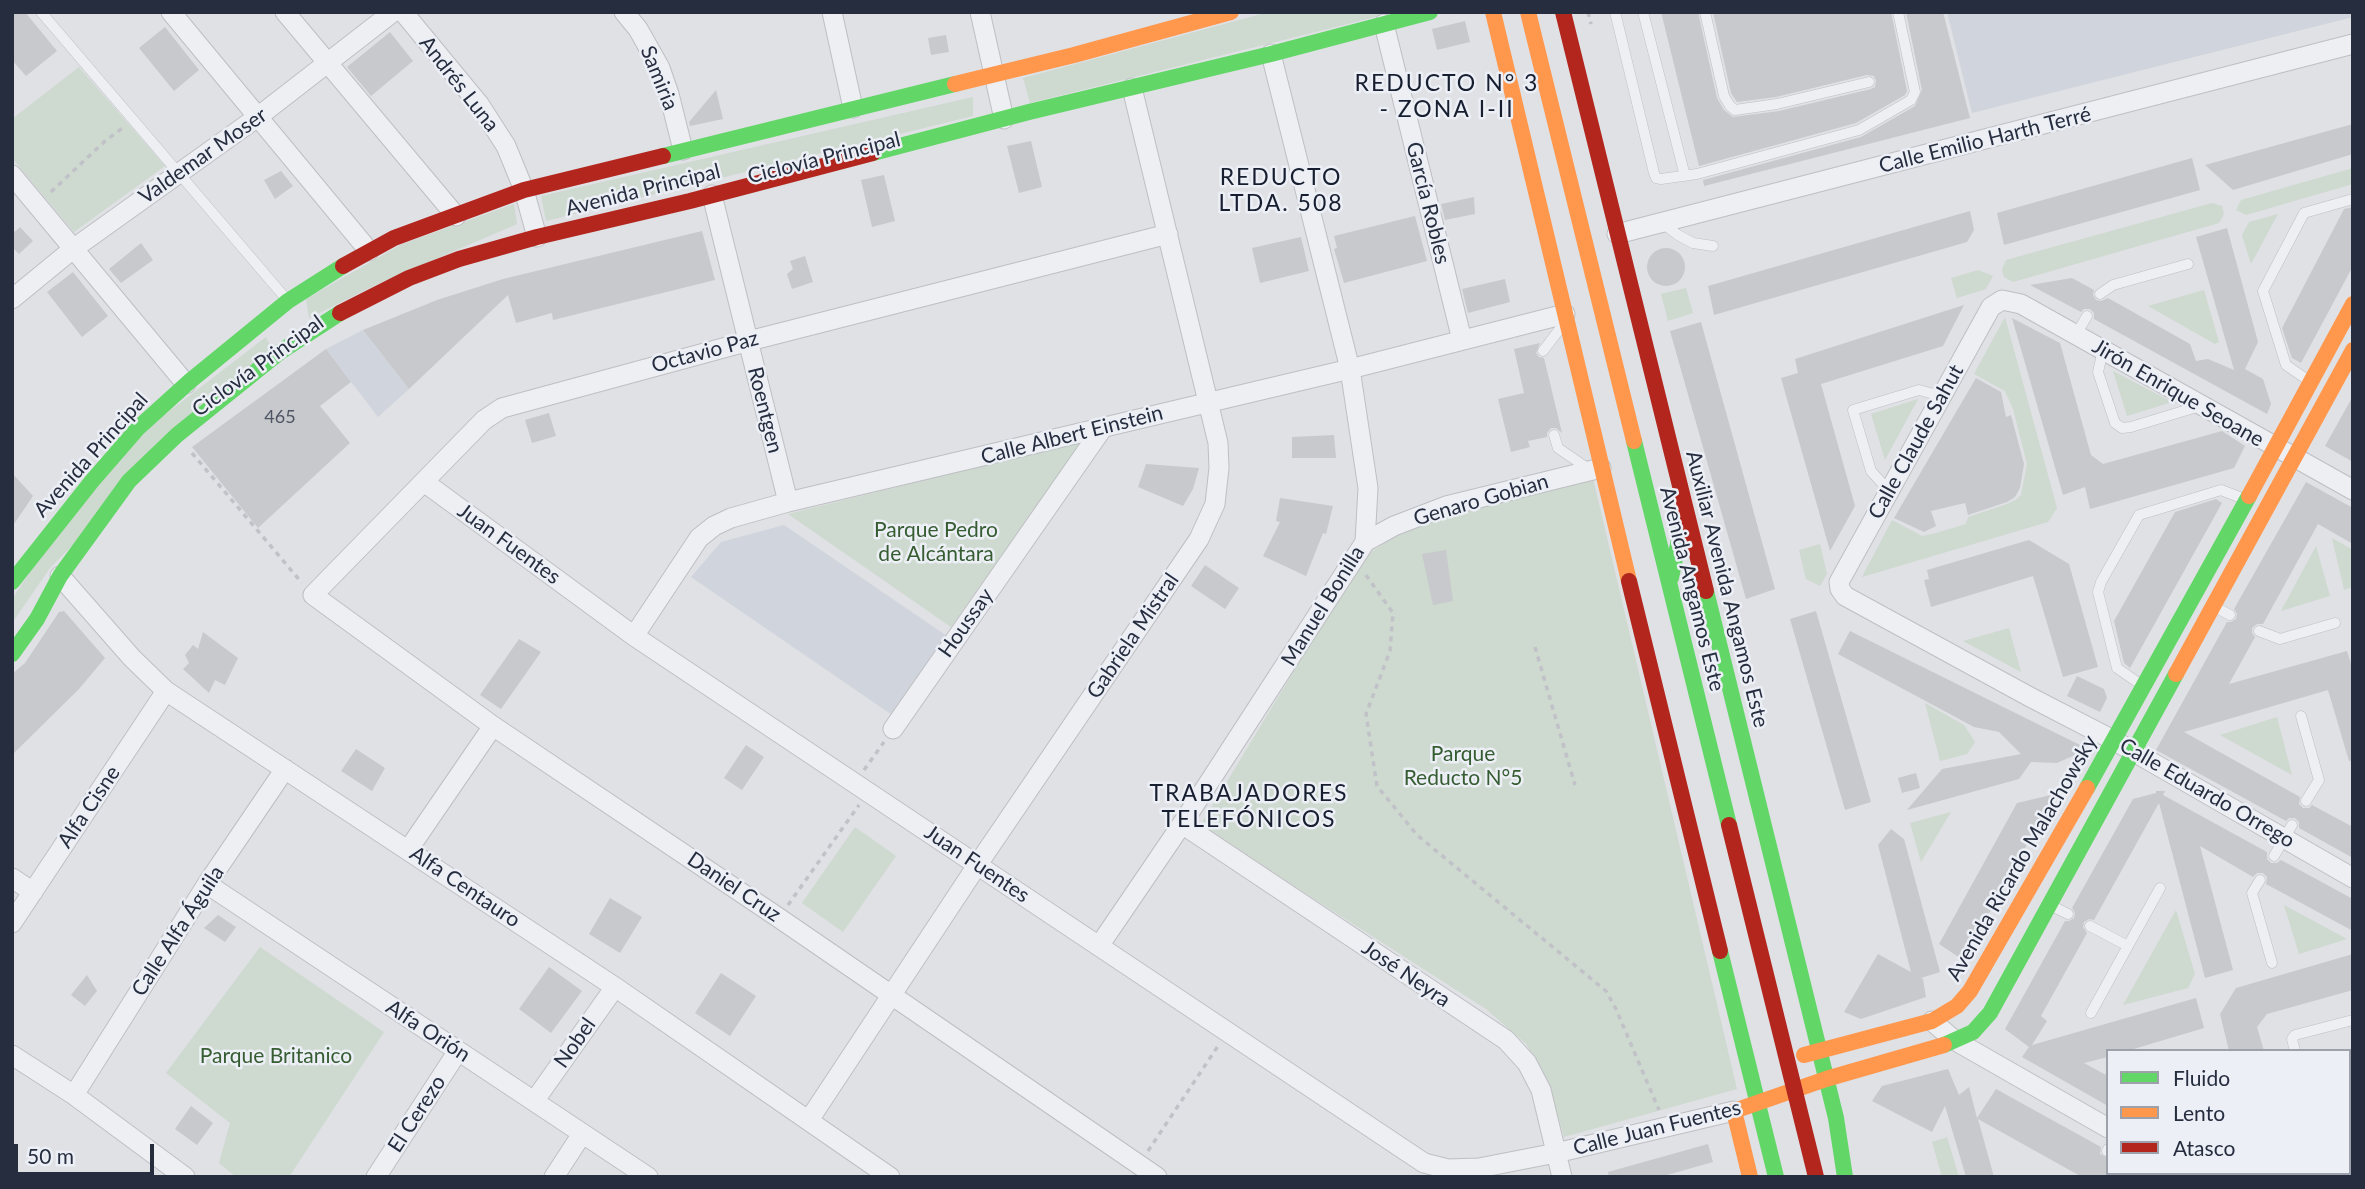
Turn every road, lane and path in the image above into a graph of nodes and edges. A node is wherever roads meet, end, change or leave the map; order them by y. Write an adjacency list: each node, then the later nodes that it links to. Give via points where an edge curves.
1 (41, 12): 28 (lane)
2 (171, 12): 26 (street)
3 (285, 12): 21 (street)
4 (393, 12): 21 (street, Valdemar Moser)
5 (403, 12): 33 (street, Andrés Luna, via 479,104 506,146)
6 (624, 12): 29 (street, Samiria, via 660,68)
7 (832, 12): 25 (street)
8 (980, 12): 22 (street)
9 (1231, 12): 22 (main road, Avenida Principal)
10 (1430, 12): 18 (main road, Avenida Principal)
11 (1493, 12): 52 (main road)
12 (1528, 12): 81 (main road, Avenida Angamos Este)
13 (1563, 12): 40 (main road, Auxiliar Avenida Angamos Este)
14 (1615, 12): 32 (lane, via 1656,178)
15 (1643, 12): 32 (lane)
16 (1705, 12): 23 (lane, via 1724,96 1735,110)
17 (1898, 12): 32 (lane, via 1915,92 1911,100 1859,130)
18 (1384, 24): 20 (main road, Avenida Principal); 56 (street, García Robles)
19 (2353, 44): 38 (street, Calle Emilio Harth Terré)
20 (1271, 54): 24 (main road, Avenida Principal); 60 (street, Manuel Bonilla)
21 (329, 64): 26 (street, Valdemar Moser); 37 (street)
22 (993, 74): 25 (main road, Avenida Principal); 27 (street)
23 (1868, 82)
24 (1132, 88): 27 (main road, Avenida Principal); 39 (street, Gabriela Mistral)
25 (853, 108): 29 (main road, Avenida Principal)
26 (259, 117): 30 (street, Valdemar Moser); 44 (street)
27 (1004, 119): 34 (main road, Avenida Principal)
28 (134, 120): 30 (lane); 36 (path, via 105,141)
29 (683, 150): 33 (main road, Avenida Principal)
30 (179, 172): 43 (street, Valdemar Moser); 50 (lane)
31 (12, 175): 36 (street)
32 (1685, 177)
33 (524, 190): 37 (main road, Avenida Principal); 41 (street, Andrés Luna)
34 (712, 195): 41 (main road, Avenida Principal); 55 (street, Roentgen)
35 (2353, 199): 61 (lane, via 2304,213 2263,291 2286,365)
36 (37, 206): 43 (street)
37 (456, 216): 44 (main road, Avenida Principal)
38 (1661, 222): 40 (street, Calle Emilio Harth Terré); 42 (lane, via 1693,243)
39 (1168, 234): 55 (street, Octavio Paz); 64 (street, Gabriela Mistral)
40 (1617, 234): 77 (main road, Auxiliar Avenida Angamos Este)
41 (537, 237): 54 (main road, Avenida Principal, via 409,278)
42 (1713, 246)
43 (73, 248): 47 (street, Valdemar Moser); 62 (street)
44 (369, 251): 50 (main road, Avenida Principal)
45 (2188, 264): 46 (lane, via 2113,285)
46 (2101, 294)
47 (12, 299)
48 (2003, 300): 53 (street, Jirón Enrique Seoane, via 2021,304); 63 (street, Calle Claude Sahut, via 1991,307)
49 (2353, 304): 61 (main road, Avenida Ricardo Malachowsky)
50 (284, 305): 54 (main road); 62 (main road, Avenida Principal)
51 (2087, 316): 53 (lane)
52 (1566, 317): 56 (street, Calle Albert Einstein); 58 (lane); 71 (main road)
53 (2076, 335): 59 (street, Jirón Enrique Seoane)
54 (301, 338): 67 (main road, Avenida Principal)
55 (749, 341): 72 (street, Octavio Paz, via 502,408 484,420); 76 (street, Roentgen)
56 (1462, 341): 60 (street, Calle Albert Einstein)
57 (2353, 350): 70 (main road, Avenida Ricardo Malachowsky)
58 (1543, 351)
59 (2103, 351): 65 (street, Jirón Enrique Seoane); 65 (lane, via 2098,372 2115,423 2122,428)
60 (1350, 369): 64 (street, Calle Albert Einstein); 78 (street, Manuel Bonilla, via 1368,488)
61 (2311, 383): 69 (main road, Avenida Ricardo Malachowsky)
62 (186, 384): 80 (main road, Avenida Principal, via 138,428)
63 (1941, 396): 74 (street, Calle Claude Sahut); 74 (lane, via 1919,390 1853,410 1871,471)
64 (1209, 402): 66 (street, Calle Albert Einstein); 106 (street, Gabriela Mistral, via 1219,468 1208,523)
65 (2201, 406): 69 (street, Jirón Enrique Seoane)
66 (1102, 429): 76 (street, Calle Albert Einstein); 96 (street, Houssay)
67 (177, 435): 79 (main road, Avenida Principal, via 129,481); 83 (path)
68 (1554, 435): 71 (lane, via 1558,448)
69 (2276, 448): 70 (street, Jirón Enrique Seoane); 75 (main road, Avenida Ricardo Malachowsky)
70 (2294, 458): 73 (street, Jirón Enrique Seoane); 85 (main road, Avenida Ricardo Malachowsky)
71 (1596, 469): 78 (street, Genaro Gobian, via 1446,506 1394,526); 137 (main road)
72 (424, 482): 83 (street, Octavio Paz); 89 (street, Juan Fuentes)
73 (2353, 490)
74 (1889, 491): 82 (street, Calle Claude Sahut, via 1839,582)
75 (2247, 500): 84 (main road, Avenida Ricardo Malachowsky); 92 (lane, via 2221,490 2139,515 2101,582 2098,592 2117,668)
76 (788, 502): 89 (street, Calle Albert Einstein, via 731,518 704,533)
77 (1685, 510): 81 (main road); 130 (main road, Auxiliar Avenida Angamos Este)
78 (1360, 550): 102 (street, Manuel Bonilla); 140 (path, via 1393,613 1390,651 1366,714 1377,786 1417,835 1606,991)
79 (60, 576): 91 (main road, Avenida Principal); 93 (street, Alfa Centauro)
80 (12, 582)
81 (1670, 585): 132 (main road, Avenida Angamos Este)
82 (1840, 589): 97 (street, Calle Eduardo Orrego, via 1845,596)
83 (313, 595): 95 (street, Daniel Cruz)
84 (2194, 596): 85 (main road); 92 (main road, Avenida Ricardo Malachowsky)
85 (2213, 605): 86 (lane); 97 (main road, Avenida Ricardo Malachowsky)
86 (2230, 615)
87 (2336, 623): 88 (lane, via 2280,639)
88 (2259, 631)
89 (634, 636): 100 (street, Juan Fuentes)
90 (1535, 647): 99 (path)
91 (12, 654)
92 (2145, 687): 97 (main road, Avenida Ricardo Malachowsky)
93 (166, 691): 98 (street, Alfa Centauro); 112 (street, Alfa Cisne)
94 (2301, 716): 101 (lane, via 2319,780)
95 (493, 726): 104 (street); 115 (street, Daniel Cruz)
96 (893, 729): 100 (path)
97 (2124, 745): 103 (street, Calle Eduardo Orrego); 113 (main road, Avenida Ricardo Malachowsky); 125 (main road, Avenida Ricardo Malachowsky, via 1970,990 1957,1006)
98 (285, 769): 104 (street, Alfa Centauro); 110 (street, Calle Alfa Águila)
99 (1575, 785)
100 (862, 787): 106 (street, Juan Fuentes); 115 (path)
101 (2306, 801)
102 (1182, 824): 119 (street, Manuel Bonilla); 143 (street, José Neyra, via 1506,1040 1527,1063 1541,1090)
103 (2288, 831): 105 (lane); 107 (street, Calle Eduardo Orrego)
104 (408, 850): 121 (street, Alfa Centauro)
105 (2274, 856)
106 (978, 864): 119 (street, Juan Fuentes); 122 (street, Gabriela Mistral)
107 (2353, 877)
108 (12, 878): 112 (street)
109 (2260, 880): 120 (lane, via 2252,893)
110 (207, 884): 129 (street, Alfa Orión); 135 (street, Calle Alfa Águila)
111 (2160, 888): 118 (lane)
112 (33, 892): 116 (street, Alfa Cisne)
113 (2049, 904): 114 (lane); 127 (main road, Avenida Ricardo Malachowsky, via 1990,1013 1973,1032)
114 (2068, 915)
115 (779, 918): 122 (street, Daniel Cruz)
116 (12, 923)
117 (2090, 926): 118 (lane)
118 (2128, 946): 123 (lane)
119 (1099, 947): 126 (street, Juan Fuentes)
120 (2273, 963)
121 (615, 987): 136 (street, Nobel); 139 (street, Alfa Centauro)
122 (892, 996): 139 (street, Gabriela Mistral); 144 (street, Daniel Cruz)
123 (2091, 1013)
124 (2353, 1020): 128 (lane, via 2295,1035)
125 (1932, 1021): 127 (street); 130 (main road, Avenida Ricardo Malachowsky)
126 (1227, 1033): 143 (street, Juan Fuentes, via 1424,1163 1448,1169 1479,1168); 144 (path)
127 (1954, 1040): 133 (main road, Avenida Ricardo Malachowsky); 141 (street)
128 (2294, 1049)
129 (458, 1051): 136 (street, Alfa Orión); 146 (street, El Cerezo)
130 (1819, 1051): 132 (main road, Avenida Ricardo Malachowsky); 133 (main road, Auxiliar Avenida Angamos Este)
131 (12, 1055): 135 (street)
132 (1786, 1059): 134 (main road, Avenida Angamos Este); 137 (main road)
133 (1826, 1079): 134 (main road, Avenida Ricardo Malachowsky); 155 (main road, Auxiliar Avenida Angamos Este)
134 (1793, 1090): 137 (main road, Avenida Ricardo Malachowsky); 154 (main road, Avenida Angamos Este)
135 (74, 1095): 145 (street)
136 (535, 1100): 142 (street, Alfa Orión)
137 (1757, 1102): 138 (main road, Calle Juan Fuentes); 153 (main road)
138 (1734, 1111): 140 (street, Calle Juan Fuentes); 152 (main road)
139 (809, 1120): 149 (street, Alfa Centauro)
140 (1667, 1127): 143 (street, Calle Juan Fuentes)
141 (2106, 1127)
142 (582, 1134): 147 (street); 148 (street, Alfa Orión)
143 (1556, 1153): 151 (street, José Neyra)
144 (1139, 1165): 150 (street, Daniel Cruz)
145 (185, 1177)
146 (376, 1177)
147 (554, 1177)
148 (648, 1177)
149 (890, 1177)
150 (1157, 1177)
151 (1562, 1177)
152 (1750, 1177)
153 (1776, 1177)
154 (1816, 1177)
155 (1845, 1177)

